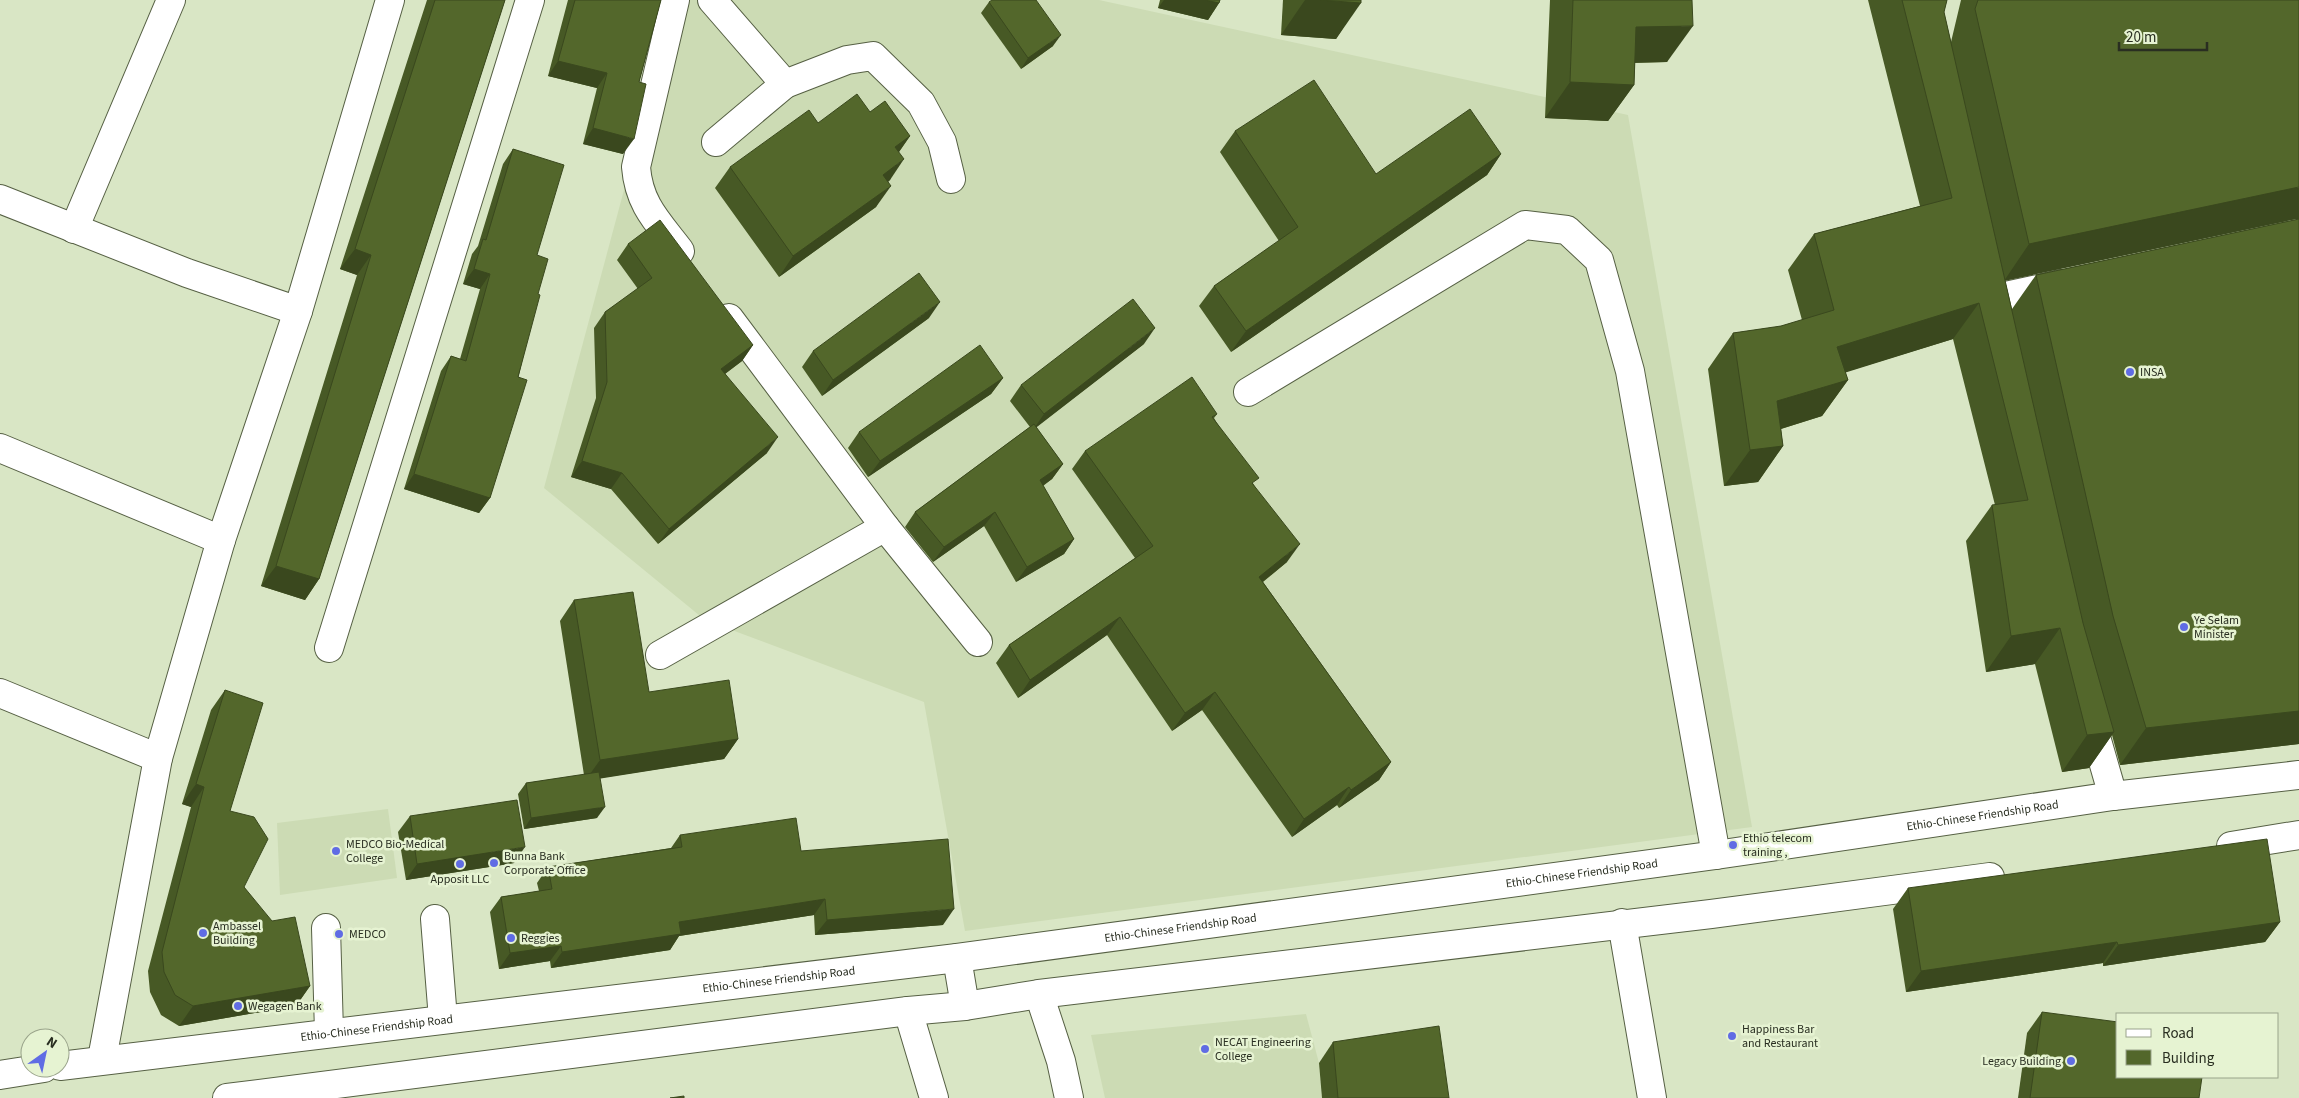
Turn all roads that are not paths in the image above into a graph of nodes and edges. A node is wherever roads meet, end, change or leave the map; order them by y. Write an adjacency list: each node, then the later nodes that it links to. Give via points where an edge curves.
1 (171, 0): 10 (main road)
2 (390, 0): 15 (main road)
3 (530, 0): 21 (main road)
4 (675, 0): 11 (main road, via 636,167 645,205)
5 (712, 0): 6 (main road)
6 (785, 84): 7 (main road); 8 (main road, via 847,60 873,56 921,103 942,142)
7 (716, 142)
8 (951, 179)
9 (0, 199): 10 (main road)
10 (74, 229): 15 (main road)
11 (692, 268)
12 (1985, 271): 13 (main road, via 1994,309)
13 (2088, 279)
14 (715, 299): 18 (main road)
15 (298, 312): 19 (main road)
16 (1248, 392): 30 (main road, via 1525,224 1567,230 1598,260 1630,370)
17 (0, 448): 19 (main road)
18 (885, 527): 20 (main road); 22 (main road)
19 (221, 540): 25 (main road)
20 (978, 642)
21 (329, 648)
22 (660, 655)
23 (0, 693): 25 (main road)
24 (2083, 693): 27 (main road)
25 (158, 758): 41 (main road)
26 (2299, 775): 27 (main road, Ethio-Chinese Friendship Road)
27 (2113, 796): 30 (main road, Ethio-Chinese Friendship Road)
28 (2299, 835): 29 (main road)
29 (2205, 850)
30 (1716, 855): 35 (main road, Ethio-Chinese Friendship Road)
31 (2010, 875): 33 (main road)
32 (435, 919): 39 (main road)
33 (1622, 923): 36 (main road); 48 (main road)
34 (326, 928): 40 (main road)
35 (957, 958): 37 (main road); 39 (main road, Ethio-Chinese Friendship Road)
36 (1039, 994): 37 (main road); 47 (main road, via 1061,1060)
37 (965, 1006): 38 (main road)
38 (908, 1011): 45 (main road); 46 (main road)
39 (443, 1018): 40 (main road, Ethio-Chinese Friendship Road)
40 (329, 1032): 41 (main road, Ethio-Chinese Friendship Road)
41 (102, 1059): 42 (main road, Ethio-Chinese Friendship Road)
42 (70, 1064)
43 (20, 1072): 44 (main road)
44 (0, 1075)
45 (227, 1098)
46 (934, 1098)
47 (1068, 1098)
48 (1652, 1098)

